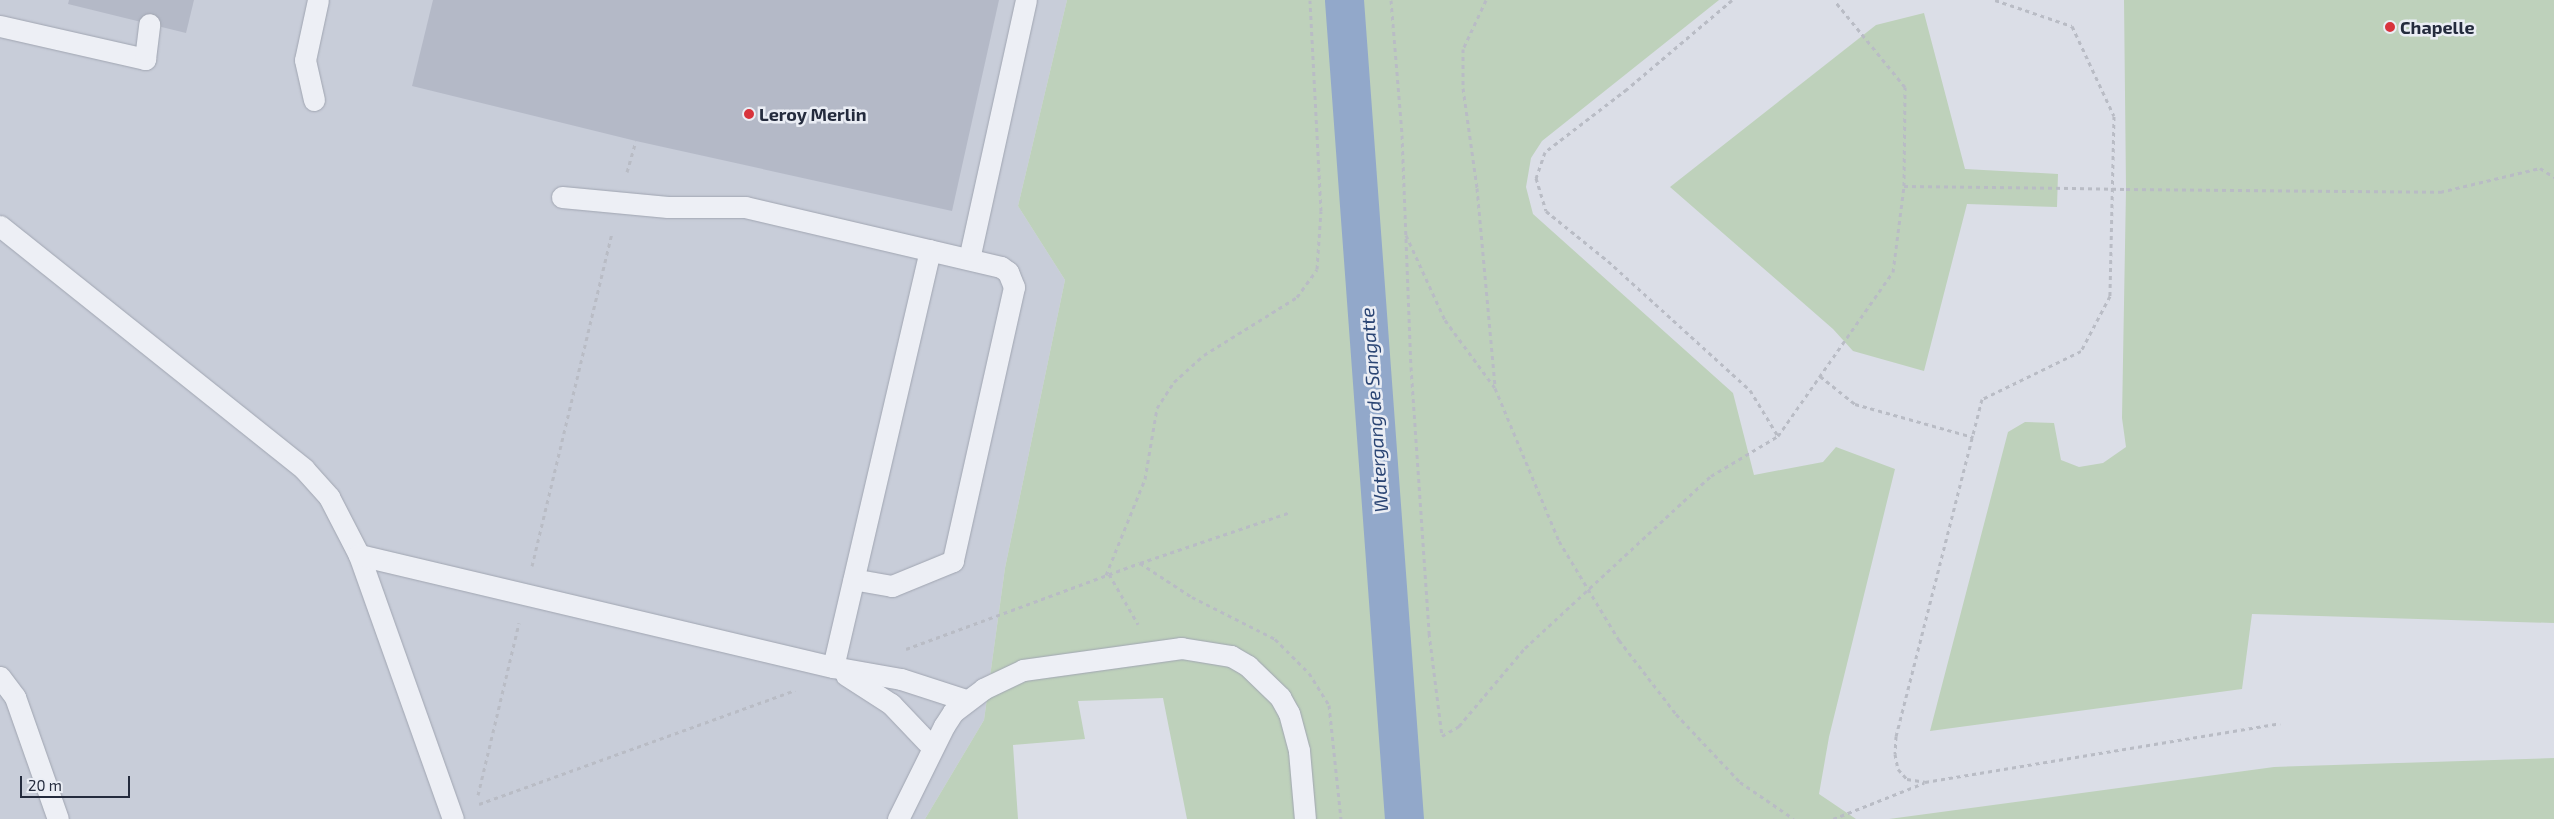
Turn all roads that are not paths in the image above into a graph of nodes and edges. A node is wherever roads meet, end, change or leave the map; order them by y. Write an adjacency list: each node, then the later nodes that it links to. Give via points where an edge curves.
1 (318, 0): 5 (lane, via 305,60)
2 (1026, 0): 9 (lane)
3 (149, 24): 4 (lane, via 145,59)
4 (0, 26)
5 (314, 100)
6 (562, 197): 8 (lane, via 668,207 745,207)
7 (0, 226): 10 (lane, via 304,470 329,498)
8 (930, 250): 9 (lane); 11 (lane)
9 (969, 259): 11 (lane, via 1000,267 1011,277 1014,287 953,561 892,586)
10 (358, 555): 12 (lane); 17 (lane)
11 (854, 579): 12 (lane)
12 (833, 667): 14 (lane, via 901,679); 15 (lane, via 891,704)
13 (0, 677): 16 (lane, via 15,697)
14 (966, 700): 15 (lane, via 953,712); 19 (lane, via 1002,678 1023,670 1154,650 1194,648 1231,656 1267,681 1290,713 1300,751)
15 (932, 747): 18 (lane)
16 (58, 819)
17 (453, 819)
18 (898, 819)
19 (1304, 819)

